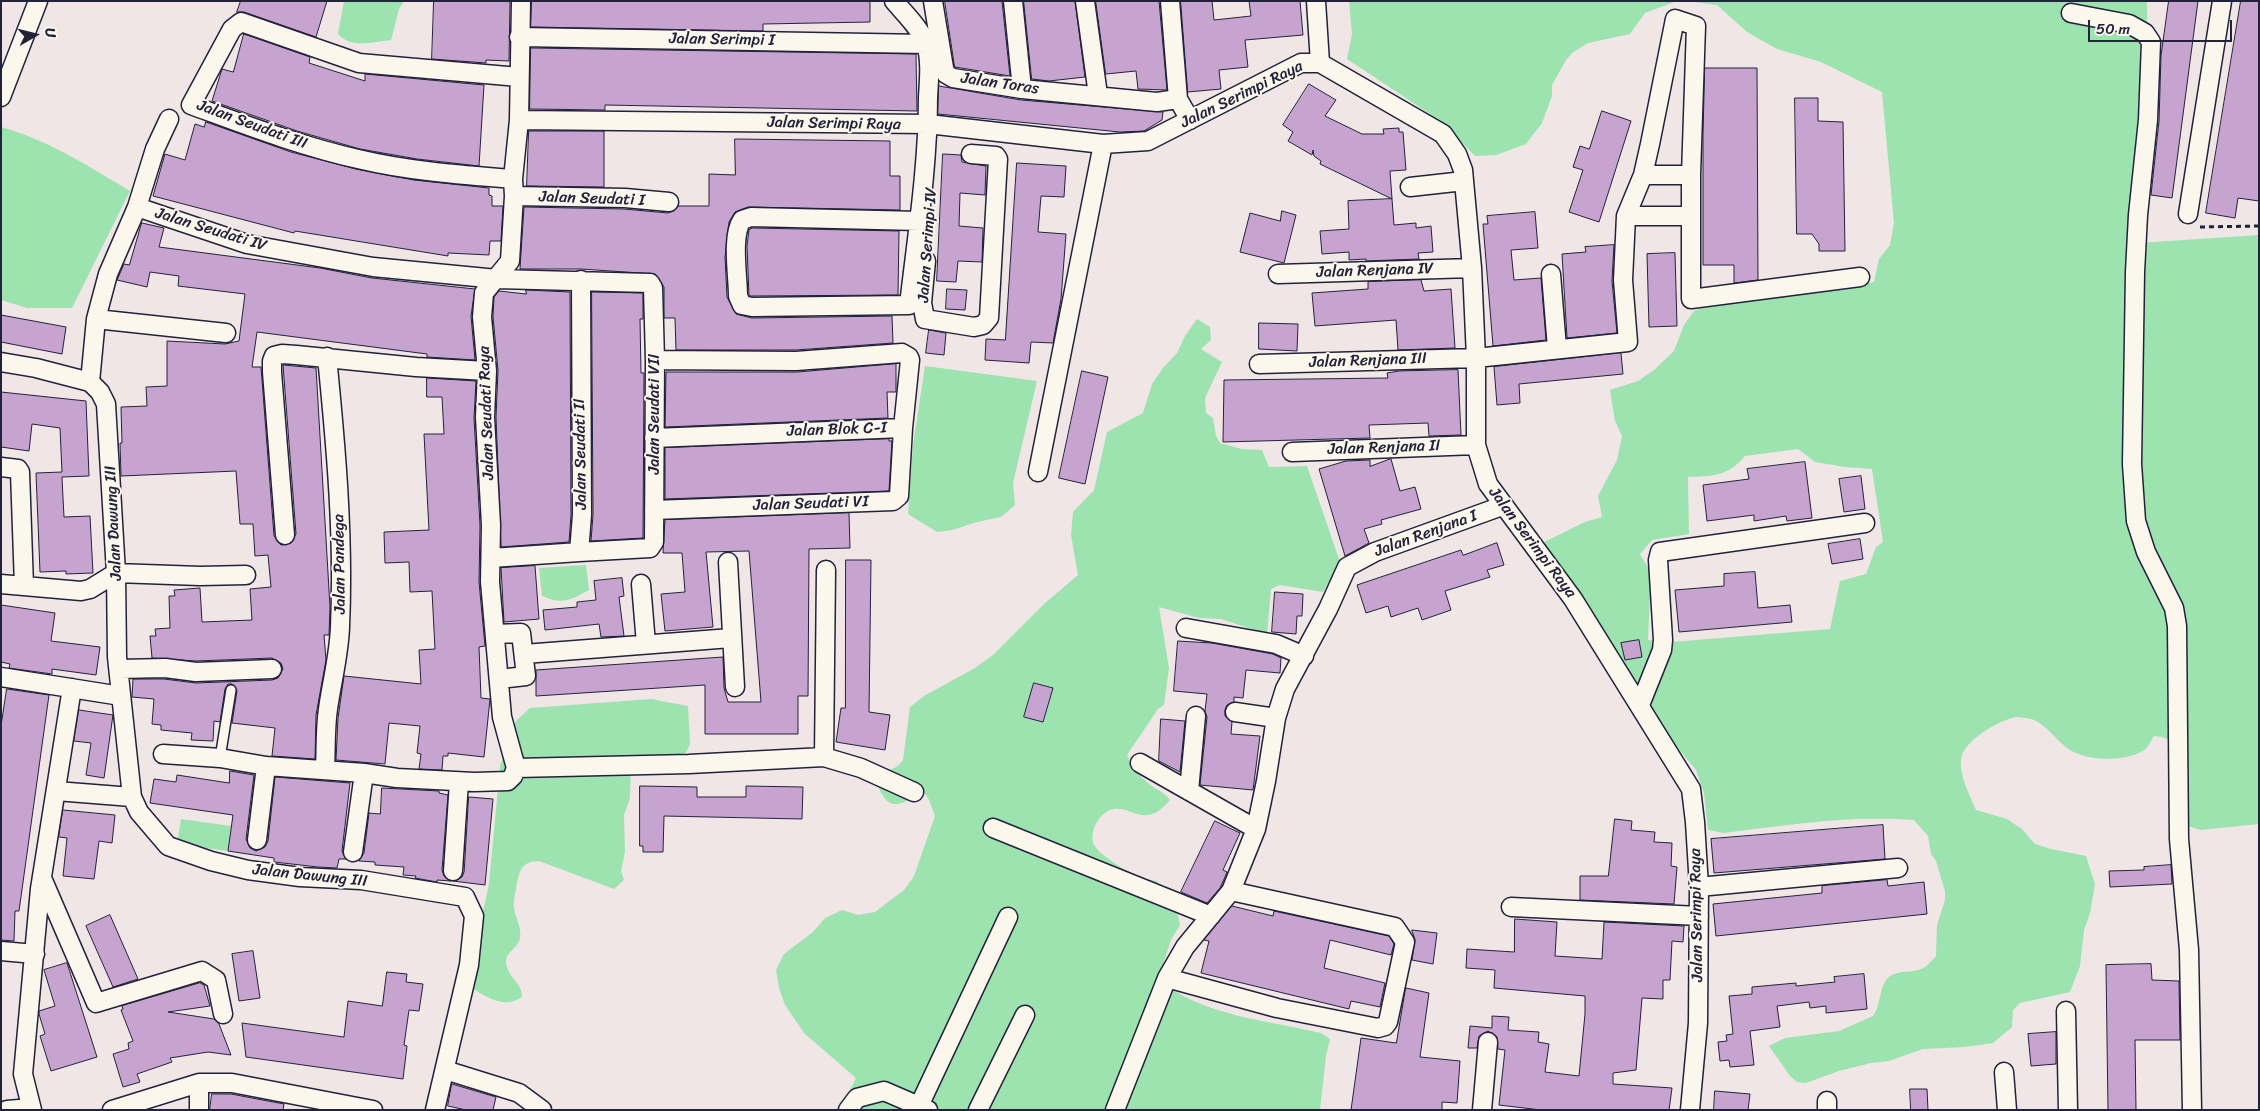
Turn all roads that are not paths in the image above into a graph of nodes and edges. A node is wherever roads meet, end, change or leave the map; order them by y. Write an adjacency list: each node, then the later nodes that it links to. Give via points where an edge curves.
1 (38, 1): 17 (street)
2 (521, 1): 11 (street, Jalan Seudati Raya)
3 (894, 1): 12 (street, Jalan Serimpi IV)
4 (933, 1): 15 (street, Jalan Toras, via 946,74 953,78)
5 (1013, 1): 15 (street)
6 (1085, 1): 16 (street)
7 (1170, 1): 18 (street)
8 (1316, 1): 13 (street)
9 (2222, 1): 32 (street)
10 (2071, 13): 141 (street, via 2129,24 2145,33 2151,47 2135,272 2132,464 2136,521 2146,552 2174,608 2177,626 2180,839 2189,950)
11 (519, 37): 12 (street, Jalan Serimpi I); 14 (street, Jalan Seudati Raya)
12 (926, 44): 22 (street, Jalan Serimpi IV)
13 (1320, 62): 21 (street, Jalan Serimpi Raya, via 1302,63); 27 (street, Jalan Serimpi Raya, via 1443,134 1457,154)
14 (519, 77): 20 (street, Jalan Seudati Raya); 29 (street, Jalan Seudati III, via 359,64 241,22 232,28 190,105 270,135 358,159)
15 (1022, 89): 16 (street, Jalan Toras)
16 (1098, 95): 18 (street, Jalan Toras, via 1158,102)
17 (1, 97)
18 (1178, 99): 21 (street)
19 (169, 119): 31 (street)
20 (520, 120): 22 (street, Jalan Serimpi Raya); 29 (street, Jalan Seudati Raya)
21 (1190, 120): 23 (street, Jalan Serimpi Raya, via 1148,141)
22 (933, 125): 23 (street, Jalan Serimpi Raya); 24 (street, Jalan Serimpi IV, via 923,313 931,322 974,327 983,325 989,318 998,159 996,156); 35 (street, Jalan Serimpi IV)
23 (1102, 144): 57 (street)
24 (971, 154)
25 (1643, 175): 26 (street); 26 (street, via 1675,19 1696,26); 33 (street)
26 (1691, 175): 34 (street)
27 (1464, 181): 28 (street); 36 (street, Jalan Serimpi Raya)
28 (1410, 187)
29 (514, 188): 30 (street, Jalan Seudati I); 40 (street, Jalan Seudati Raya, via 510,261)
30 (669, 202)
31 (137, 207): 40 (street, Jalan Seudati IV, via 247,244 373,267); 42 (street, Jalan Seudati IV, via 108,274)
32 (2188, 214)
33 (1626, 216): 34 (street); 44 (street, Jalan Renjana III, via 1623,280 1628,342)
34 (1691, 216): 39 (street, via 1691,299)
35 (919, 221): 35 (street, Jalan Serimpi IV, via 909,305 752,307 742,305 738,296 737,227 742,220 750,217)
36 (1472, 268): 37 (street, Jalan Renjana IV); 46 (street, Jalan Serimpi Raya)
37 (1278, 274)
38 (1551, 274): 44 (street)
39 (1860, 277)
40 (497, 278): 41 (street); 50 (street, Jalan Seudati Raya, via 484,292 482,317)
41 (581, 280): 47 (street, Jalan Seudati VII, via 650,283 653,288); 62 (street, Jalan Seudati II, via 582,515)
42 (96, 319): 43 (street); 51 (street, Jalan Seudati IV)
43 (226, 333)
44 (1556, 348): 46 (street, Jalan Renjana III)
45 (328, 357): 50 (street); 61 (street, via 282,354 274,356 272,361); 95 (street, Jalan Pandega, via 341,544 338,655 328,710)
46 (1476, 358): 49 (street, Jalan Renjana III); 54 (street, Jalan Serimpi Raya)
47 (655, 360): 52 (street, Jalan Blok C-I, via 796,361 902,353 910,360); 53 (street, Jalan Seudati VII)
48 (1, 362): 51 (street)
49 (1259, 364)
50 (487, 371): 63 (street, Jalan Seudati Raya)
51 (90, 382): 66 (street, Jalan Dawung III, via 100,392 107,409)
52 (903, 428): 53 (street, Jalan Blok C-I); 59 (street, Jalan Seudati VI, via 899,496 893,501)
53 (654, 438): 59 (street, Jalan Seudati VII)
54 (1476, 445): 55 (street, Jalan Renjana II); 58 (street, Jalan Serimpi Raya, via 1488,484)
55 (1292, 452)
56 (1, 467): 70 (street, via 20,472)
57 (1038, 472)
58 (1502, 506): 76 (street, Jalan Renjana I, via 1375,552 1351,564 1344,572); 85 (street, Jalan Serimpi Raya, via 1573,598)
59 (654, 510): 62 (street, Jalan Seudati VII, via 653,545 647,549)
60 (1865, 523): 85 (street, via 1660,552 1662,650)
61 (285, 536)
62 (579, 552): 63 (street)
63 (491, 558): 72 (street, Jalan Seudati Raya)
64 (728, 562): 73 (street)
65 (826, 570): 90 (street)
66 (116, 573): 67 (street); 70 (street, via 81,591); 77 (street, Jalan Dawung III)
67 (246, 575)
68 (1, 584): 70 (street)
69 (641, 584): 74 (street)
70 (24, 586)
71 (1186, 628): 76 (street, via 1276,644)
72 (495, 634): 75 (street, via 521,632); 80 (street, Jalan Seudati Raya)
73 (731, 638): 74 (street); 81 (street)
74 (646, 644): 75 (street)
75 (524, 654): 80 (street, via 526,676)
76 (1304, 656): 88 (street, via 1285,689)
77 (120, 669): 78 (street, via 165,668 196,672); 84 (street, Jalan Dawung III)
78 (272, 669)
79 (1, 677): 82 (street)
80 (499, 679): 94 (street, Jalan Seudati Raya, via 504,730)
81 (735, 687)
82 (72, 688): 84 (street); 98 (street)
83 (231, 690): 91 (lane)
84 (121, 696): 101 (street, Jalan Dawung III)
85 (1640, 705): 109 (street, Jalan Serimpi Raya, via 1691,789)
86 (1235, 712): 88 (street)
87 (1196, 716): 100 (street)
88 (1276, 718): 103 (street)
89 (162, 754): 91 (street)
90 (824, 757): 94 (street); 99 (street, via 861,768)
91 (220, 758): 93 (street)
92 (1140, 763): 100 (street)
93 (266, 766): 95 (street); 104 (street)
94 (516, 768): 97 (street, via 508,781)
95 (324, 770): 96 (street)
96 (364, 773): 97 (street); 105 (street)
97 (459, 782): 107 (street)
98 (56, 791): 101 (street); 108 (street)
99 (914, 792)
100 (1189, 792): 103 (street)
101 (132, 797): 122 (street, Jalan Dawung III, via 139,812 168,846 211,861 248,870 361,880 466,897 474,916 469,965)
102 (993, 828): 112 (street)
103 (1256, 829): 110 (street)
104 (257, 840)
105 (352, 852)
106 (1898, 868): 109 (street)
107 (453, 871)
108 (42, 878): 116 (street); 119 (street, via 96,1003 202,971 216,980)
109 (1699, 887): 113 (street, Jalan Serimpi Raya)
110 (1231, 891): 112 (street); 117 (street, via 1395,927 1405,942 1388,1022 1378,1028 1277,1008)
111 (1511, 907): 113 (street)
112 (1211, 916): 117 (street, via 1185,947)
113 (1699, 916): 138 (street, Jalan Serimpi Raya, via 1698,1023)
114 (1008, 917): 126 (street)
115 (1, 951): 116 (street)
116 (35, 954): 127 (street, via 23,1074)
117 (1167, 978): 136 (street)
118 (2066, 1011): 140 (street)
119 (223, 1014)
120 (1025, 1015): 135 (street)
121 (1488, 1042): 137 (street)
122 (445, 1070): 132 (street, Jalan Dawung III); 133 (street, via 519,1094)
123 (2004, 1072): 139 (street)
124 (199, 1083): 125 (street, via 232,1083); 129 (street); 130 (street)
125 (303, 1103): 131 (street)
126 (923, 1108): 134 (street, via 884,1091 857,1098)
127 (31, 1109): 128 (street)
128 (6, 1110)
129 (112, 1110)
130 (199, 1110)
131 (373, 1110)
132 (434, 1110)
133 (542, 1110)
134 (848, 1110)
135 (978, 1110)
136 (1114, 1110)
137 (1482, 1110)
138 (1690, 1110)
139 (2008, 1110)
140 (2068, 1110)
141 (2192, 1110)

